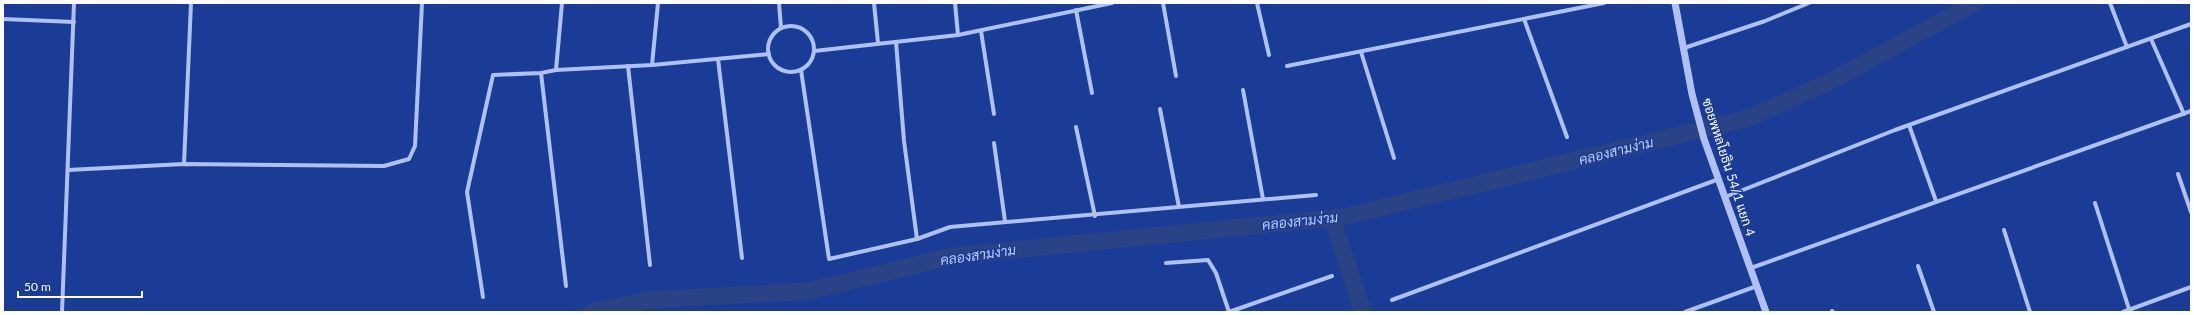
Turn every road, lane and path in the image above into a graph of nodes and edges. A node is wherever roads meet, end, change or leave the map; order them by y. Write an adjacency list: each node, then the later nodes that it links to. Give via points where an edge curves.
1 (74, 3): 19 (street)
2 (191, 3): 52 (street)
3 (422, 3): 52 (street, via 415,146 409,159 384,166)
4 (562, 3): 37 (street)
5 (658, 3): 34 (street)
6 (779, 3): 21 (street)
7 (874, 3): 26 (street)
8 (955, 3): 23 (street)
9 (1112, 3): 16 (street)
10 (1163, 3): 40 (street)
11 (1257, 3): 32 (street)
12 (1604, 3): 18 (street)
13 (1675, 3): 28 (street, ซอยพหลโยธิน 54/1 แยก 4)
14 (1809, 3): 28 (street, via 1765,21)
15 (2110, 3): 27 (street)
16 (1076, 10): 22 (street); 42 (street)
17 (3, 19): 19 (street)
18 (1524, 19): 30 (street); 49 (street)
19 (74, 22): 53 (street)
20 (2191, 24): 24 (street)
21 (781, 28): 29 (street, via 792,26 804,30 812,39); 31 (street, via 771,36)
22 (981, 31): 23 (street); 45 (street)
23 (958, 35): 25 (street)
24 (2151, 39): 27 (street); 46 (street)
25 (896, 42): 26 (street); 66 (street, via 904,141)
26 (878, 43): 29 (street)
27 (2127, 47): 47 (street)
28 (1684, 48): 55 (street, ซอยพหลโยธิน 54/1 แยก 4, via 1692,94 1704,139)
29 (814, 51): 38 (street, via 810,62)
30 (1360, 52): 36 (street); 51 (street)
31 (769, 54): 33 (street); 38 (street, via 770,60 778,69 789,73)
32 (1269, 55)
33 (718, 59): 34 (street); 67 (street)
34 (652, 65): 35 (street)
35 (628, 66): 37 (street); 69 (street)
36 (1287, 66)
37 (556, 70): 39 (street)
38 (801, 70): 66 (street, via 829,259)
39 (541, 73): 73 (street); 76 (street, via 492,75 467,192)
40 (1176, 76)
41 (1243, 90): 58 (street)
42 (1092, 93)
43 (1160, 109): 61 (street)
44 (2191, 111): 46 (street)
45 (994, 114)
46 (2184, 114): 59 (street)
47 (1909, 125): 57 (street); 59 (street)
48 (1076, 126): 63 (street)
49 (1567, 138)
50 (994, 143): 64 (street)
51 (1394, 158)
52 (184, 164): 53 (street)
53 (68, 170): 79 (street)
54 (2178, 174): 62 (street)
55 (1719, 179): 57 (street, ซอยพหลโยธิน 54/1 แยก 4); 77 (street)
56 (1316, 195): 58 (street)
57 (1725, 197): 71 (street, ซอยพหลโยธิน 54/1 แยก 4)
58 (1263, 199): 61 (street)
59 (1936, 202): 71 (street)
60 (2095, 203): 78 (street)
61 (1179, 207): 63 (street)
62 (2191, 212)
63 (1094, 216): 64 (street)
64 (1005, 221): 66 (street, via 950,227)
65 (2004, 230): 84 (street)
66 (917, 239)
67 (742, 258)
68 (1166, 263): 80 (street, via 1208,260 1216,273)
69 (650, 265)
70 (1918, 266): 83 (street)
71 (1751, 268): 74 (street, ซอยพหลโยธิน 54/1 แยก 4)
72 (1332, 276): 80 (street)
73 (566, 286)
74 (1757, 286): 81 (street); 82 (street, ซอยพหลโยธิน 54/1 แยก 4)
75 (2191, 287): 78 (street)
76 (483, 297)
77 (1392, 300)
78 (2129, 311): 85 (street)
79 (62, 312)
80 (1229, 312)
81 (1685, 312)
82 (1766, 312)
83 (1934, 312)
84 (2030, 312)
85 (2123, 312)

